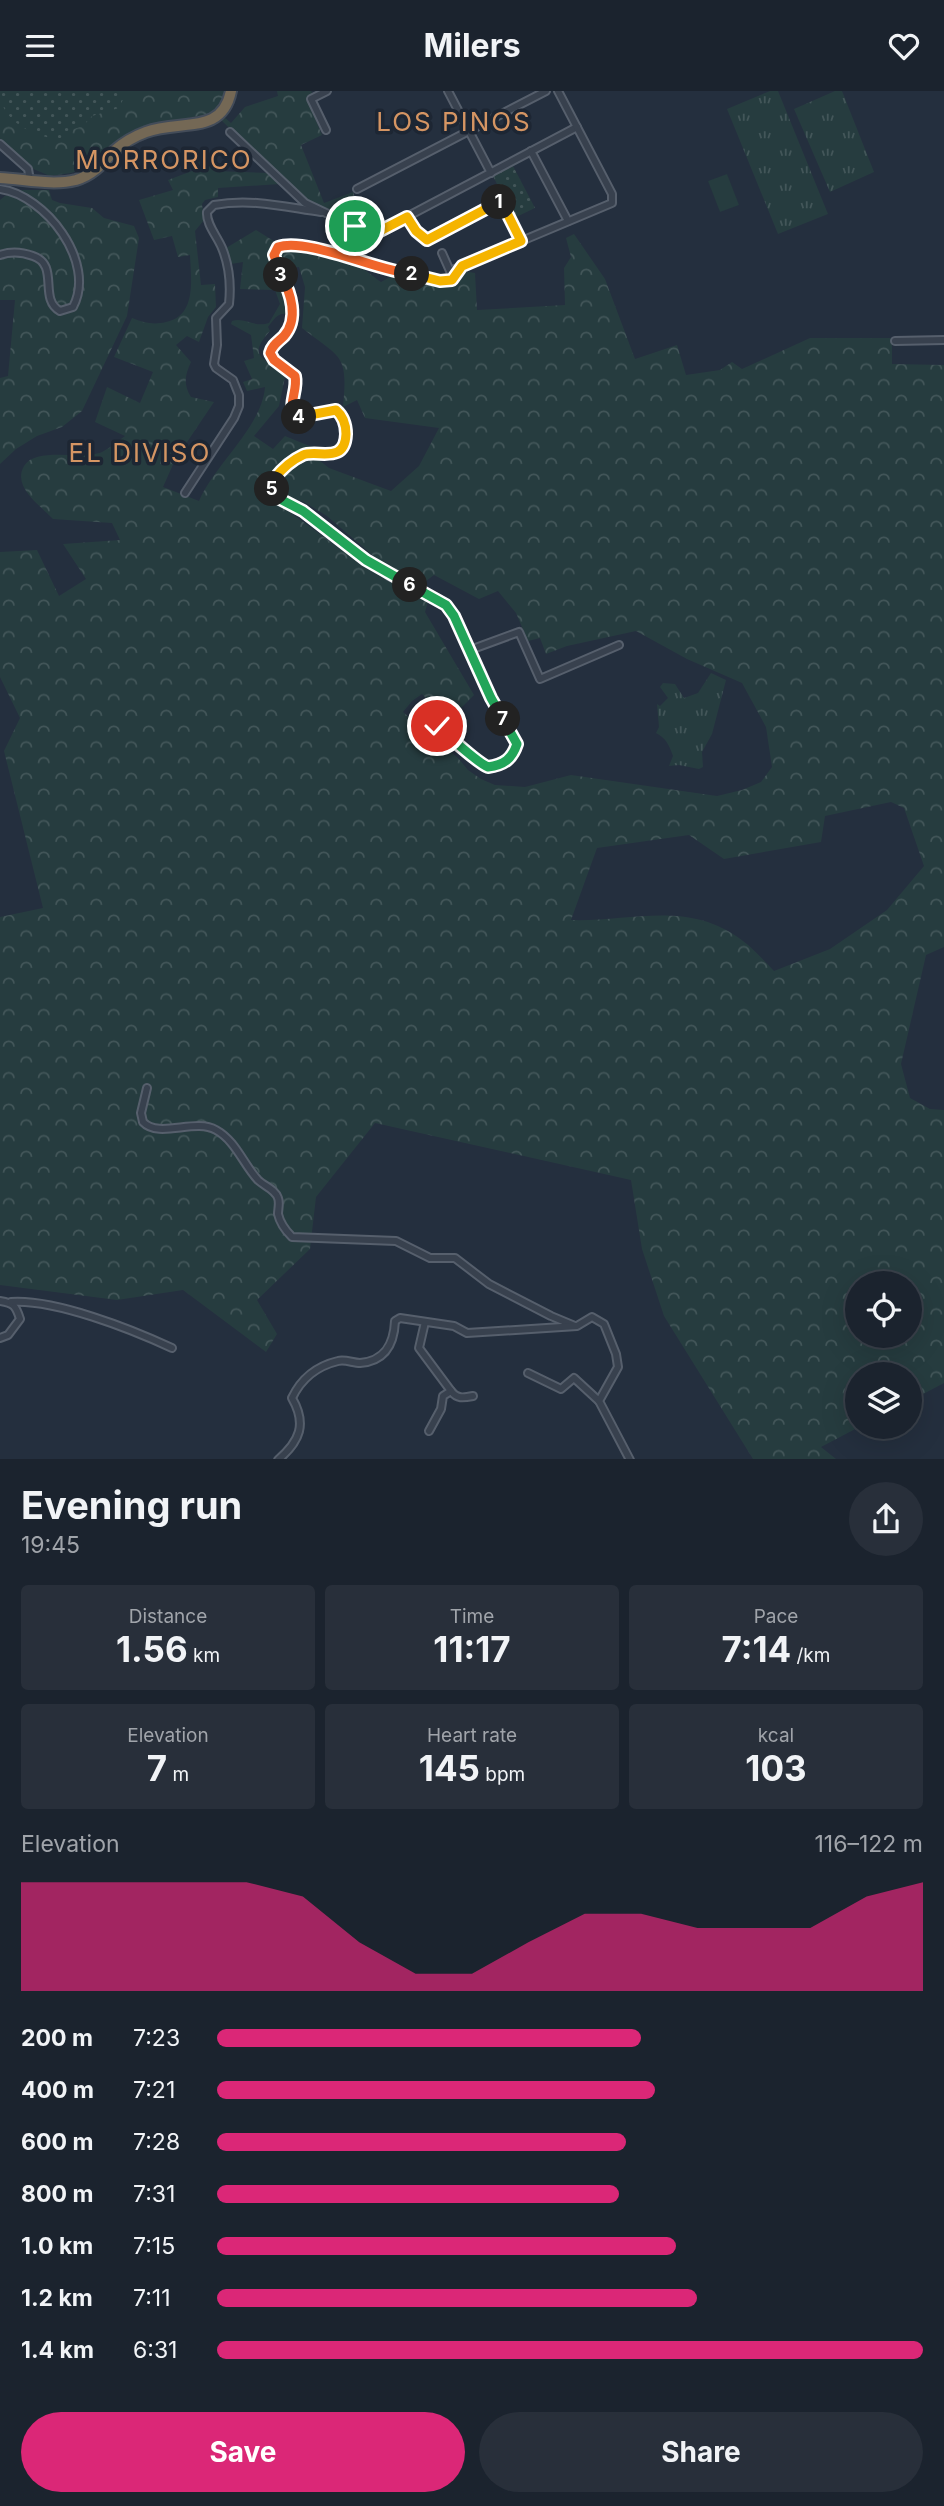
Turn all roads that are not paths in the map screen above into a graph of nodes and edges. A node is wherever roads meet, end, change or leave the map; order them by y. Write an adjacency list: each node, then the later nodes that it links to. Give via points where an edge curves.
1 (231, 91): 14 (highway, via 225,110 216,118 145,132 122,145 87,176 61,183)
2 (327, 91): 7 (street, via 311,99)
3 (448, 91): 8 (street)
4 (546, 91): 8 (street)
5 (558, 91): 6 (street)
6 (577, 127): 11 (street); 19 (street, via 612,194 612,203)
7 (326, 130)
8 (469, 131): 12 (street); 15 (street)
9 (230, 132): 17 (street, via 305,203)
10 (0, 144): 14 (street, via 25,165)
11 (531, 151): 12 (street); 19 (street)
12 (491, 173): 18 (street)
13 (0, 179): 14 (highway)
14 (30, 180)
15 (357, 189)
16 (2, 192): 22 (street, via 18,193 29,200 72,247 78,284 73,307 55,308 49,274 39,258 23,252)
17 (321, 212): 18 (street, via 378,232); 26 (street, via 244,202 214,205 207,212 224,251 229,285 227,308 216,318 214,364 233,380 239,400 234,418)
18 (407, 217): 20 (street, via 427,240 501,201)
19 (568, 221): 20 (street)
20 (521, 241): 23 (street)
21 (442, 253): 23 (street, via 450,271)
22 (0, 255)
23 (462, 266): 28 (street, via 456,277 444,281 393,272 308,247 282,245 275,251 293,318 270,353 295,376 292,412 302,418 336,410 346,431 338,450 326,456 304,455 278,474 272,488 278,498 303,511 389,576 446,605)
24 (944, 340): 25 (street)
25 (895, 341)
26 (185, 493)
27 (619, 645): 28 (street, via 540,679 519,632)
28 (470, 650): 29 (street, via 515,739 514,752 503,764 484,766)
29 (437, 726)
30 (147, 1088): 34 (street, via 143,1122 156,1129 217,1130 242,1155 257,1179 274,1191 278,1215 292,1237 396,1241 430,1258 455,1258 489,1284)
31 (0, 1301): 32 (street)
32 (11, 1303): 35 (street, via 20,1319); 36 (street, via 28,1301 89,1316)
33 (425, 1322): 34 (street, via 467,1333); 38 (street, via 419,1348); 42 (street, via 400,1318 383,1355 360,1363 340,1360 303,1379 292,1398 300,1415 299,1433 290,1450)
34 (577, 1327): 40 (street, via 592,1317 604,1324 616,1354 618,1367)
35 (0, 1338)
36 (172, 1347)
37 (528, 1373): 40 (street, via 561,1389 575,1378)
38 (451, 1391): 39 (street, via 463,1398); 41 (street, via 443,1396)
39 (473, 1396)
40 (599, 1401): 43 (street)
41 (429, 1431)
42 (278, 1459)
43 (630, 1459)

